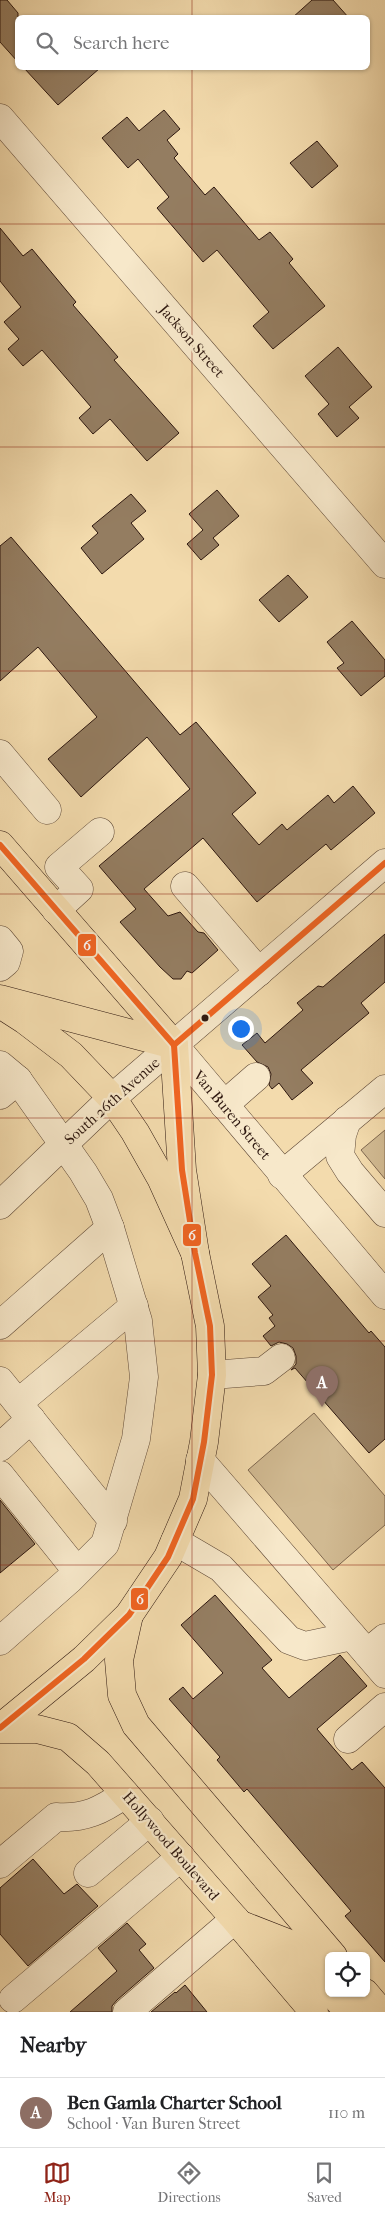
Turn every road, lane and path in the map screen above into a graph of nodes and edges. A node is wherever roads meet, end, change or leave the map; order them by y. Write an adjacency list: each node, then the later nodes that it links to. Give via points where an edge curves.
1 (0, 118): 2 (street, Jackson Street)
2 (385, 564)
3 (0, 754): 4 (street)
4 (46, 810)
5 (100, 832): 9 (street, via 59,867 79,889)
6 (0, 845): 9 (main road, Van Buren Street)
7 (385, 863): 12 (street, South 26th Avenue)
8 (185, 886): 12 (street)
9 (56, 910): 15 (main road, Van Buren Street)
10 (0, 940): 11 (street, via 9,951 6,962)
11 (0, 967)
12 (259, 972): 15 (street, South 26th Avenue)
13 (0, 999): 15 (main road)
14 (0, 1004): 19 (main road, via 70,1055)
15 (174, 1045): 19 (street, South 26th Avenue); 20 (street, Van Buren Street); 27 (main road, via 182,1170)
16 (256, 1077): 20 (street)
17 (6, 1080): 22 (street)
18 (385, 1089): 21 (street)
19 (112, 1098): 22 (street, South 26th Avenue); 27 (main road, via 161,1178)
20 (224, 1105): 23 (street, Van Buren Street)
21 (347, 1120): 23 (street); 25 (street, via 340,1156)
22 (64, 1144): 24 (street, South 26th Avenue); 26 (street, via 99,1199)
23 (282, 1175): 28 (street, Van Buren Street)
24 (0, 1205)
25 (385, 1213)
26 (110, 1228): 29 (street); 30 (street)
27 (195, 1254): 32 (main road, via 210,1326)
28 (380, 1280)
29 (134, 1306): 34 (street); 38 (street, via 144,1377 136,1439)
30 (0, 1325)
31 (281, 1358): 32 (street, via 264,1371)
32 (212, 1375): 36 (main road)
33 (0, 1382): 34 (street)
34 (24, 1411): 35 (street); 38 (street)
35 (0, 1447)
36 (200, 1460): 39 (main road, via 193,1499); 43 (street)
37 (0, 1475): 40 (street)
38 (113, 1521): 40 (street, via 105,1544)
39 (175, 1541): 41 (main road, via 168,1557); 43 (street, via 221,1568 289,1640 305,1646)
40 (77, 1571): 42 (street)
41 (129, 1615): 46 (main road, via 84,1660); 54 (main road, via 119,1660 122,1696 136,1725)
42 (0, 1640)
43 (368, 1642): 44 (street)
44 (385, 1674)
45 (385, 1707): 47 (street)
46 (0, 1729): 48 (main road, Hollywood Boulevard, via 37,1729 68,1737 98,1763)
47 (348, 1738)
48 (125, 1794): 49 (main road, Hollywood Boulevard); 51 (street, via 91,1814 74,1818 56,1817)
49 (150, 1821): 50 (main road, Hollywood Boulevard); 52 (street)
50 (181, 1857): 53 (main road, Hollywood Boulevard); 57 (street)
51 (0, 1864)
52 (88, 1873)
53 (238, 1922): 55 (main road, via 290,1944); 59 (street); 60 (main road, Hollywood Boulevard)
54 (330, 1952)
55 (325, 1984)
56 (349, 1997): 58 (main road)
57 (13, 1998)
58 (370, 2002)
59 (127, 2012)
60 (314, 2012)

